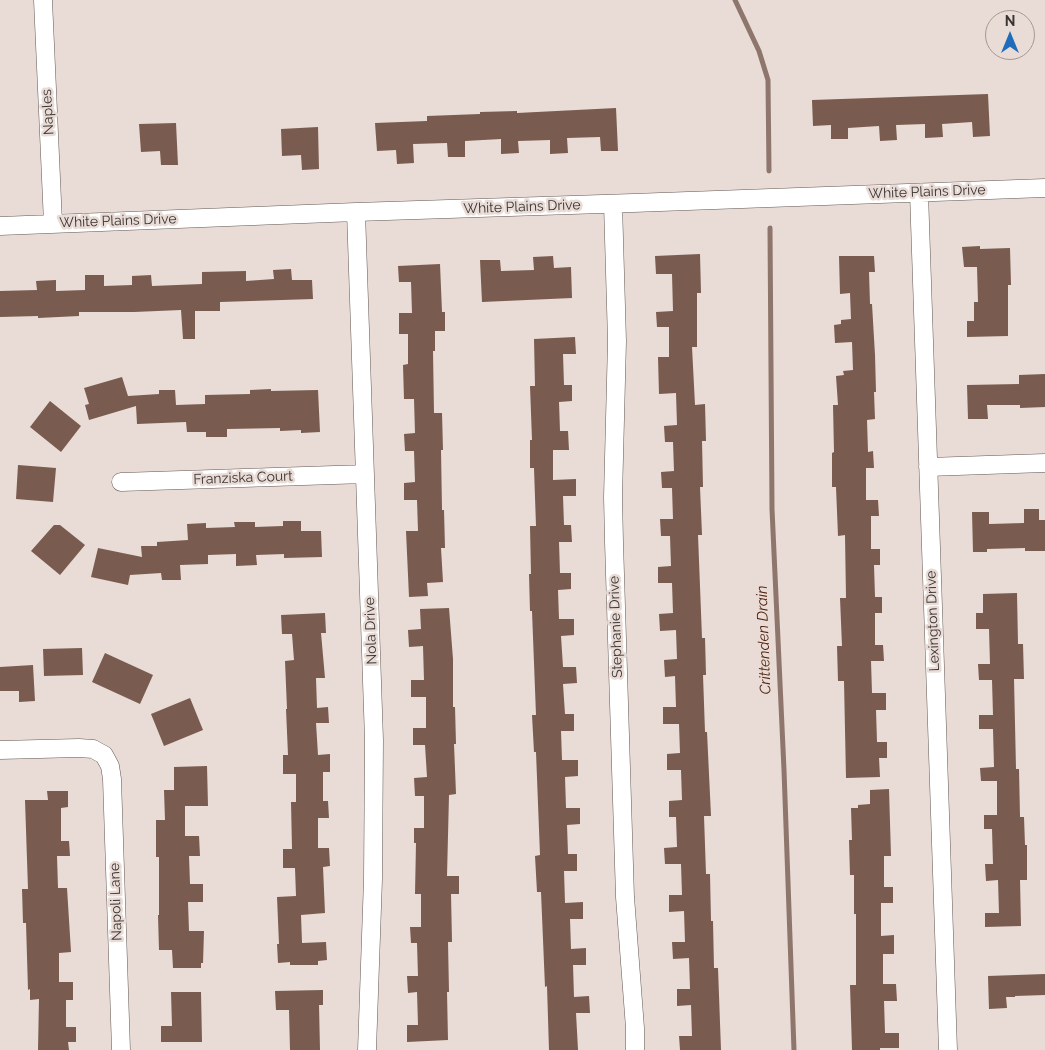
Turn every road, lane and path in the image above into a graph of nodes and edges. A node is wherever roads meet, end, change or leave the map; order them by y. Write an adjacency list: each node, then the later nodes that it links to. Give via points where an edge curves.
1 (43, 0): 6 (street, Naples)
2 (1045, 188): 3 (street, White Plains Drive)
3 (919, 193): 4 (street, White Plains Drive); 9 (street, Lexington Drive)
4 (613, 204): 5 (street, White Plains Drive); 15 (street, Stephanie Drive, via 617,341 613,497 625,897)
5 (356, 212): 6 (street, White Plains Drive); 10 (street, Nola Drive)
6 (53, 223): 7 (street, White Plains Drive)
7 (0, 226)
8 (1045, 462): 9 (street)
9 (928, 467): 16 (street, Lexington Drive)
10 (365, 474): 11 (street, Franziska Court); 14 (street, Nola Drive, via 374,766)
11 (121, 482)
12 (0, 750): 13 (street, Napoli Lane, via 93,749 104,755 110,766)
13 (121, 1050)
14 (367, 1050)
15 (635, 1050)
16 (948, 1050)

